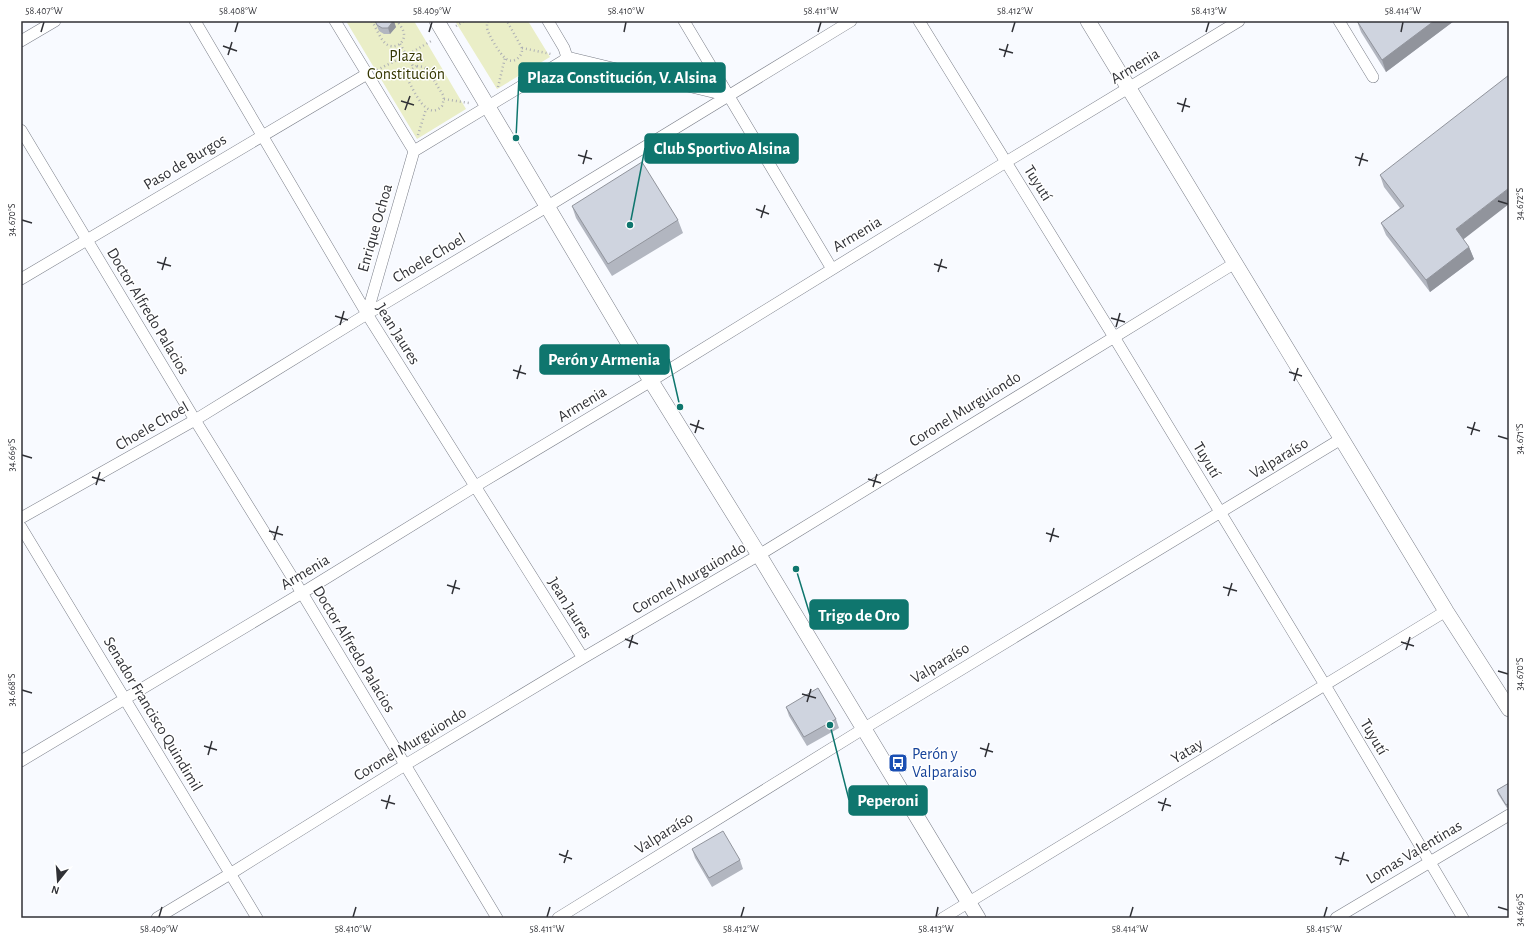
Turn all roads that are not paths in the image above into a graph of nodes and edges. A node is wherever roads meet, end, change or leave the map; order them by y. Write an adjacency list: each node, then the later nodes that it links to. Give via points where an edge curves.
1 (56, 21): 12 (street)
2 (196, 21): 20 (street, Jean Jaures)
3 (335, 21): 14 (street)
4 (548, 21): 13 (street)
5 (684, 21): 17 (street)
6 (850, 21): 17 (street, Choele Choel)
7 (919, 21): 22 (street, Tuyutí)
8 (1088, 21): 16 (street)
9 (1239, 21): 16 (street, Armenia)
10 (1339, 21): 15 (street)
11 (441, 27): 18 (street)
12 (21, 41)
13 (567, 57): 17 (street); 18 (street)
14 (367, 74): 20 (street, Paso de Burgos); 21 (street)
15 (1373, 77)
16 (1128, 89): 22 (street, Armenia); 25 (street)
17 (729, 96): 23 (street, Choele Choel); 26 (street)
18 (491, 104): 21 (street); 23 (street)
19 (21, 130): 24 (street, Doctor Alfredo Palacios)
20 (263, 135): 24 (street, Paso de Burgos); 28 (street, Jean Jaures)
21 (414, 151): 28 (street, Enrique Ochoa)
22 (1006, 162): 26 (street, Armenia); 29 (street, Tuyutí)
23 (548, 206): 28 (street, Choele Choel); 30 (street)
24 (87, 239): 27 (street, Paso de Burgos); 31 (street, Doctor Alfredo Palacios)
25 (1235, 262): 29 (street, Coronel Murguiondo); 32 (street)
26 (832, 268): 30 (street, Armenia)
27 (21, 279)
28 (367, 314): 31 (street, Choele Choel); 33 (street, Jean Jaures)
29 (1114, 336): 34 (street, Tuyutí); 37 (street, Coronel Murguiondo)
30 (651, 381): 33 (street, Armenia); 37 (street)
31 (195, 420): 35 (street, Choele Choel); 38 (street, Doctor Alfredo Palacios)
32 (1341, 439): 34 (street, Valparaíso); 39 (street)
33 (474, 487): 38 (street, Armenia); 40 (street, Jean Jaures)
34 (1220, 513): 41 (street, Tuyutí); 44 (street, Valparaíso)
35 (21, 518)
36 (21, 527): 42 (street, Senador Francisco Quindimil)
37 (759, 555): 40 (street, Coronel Murguiondo); 44 (street)
38 (302, 593): 42 (street, Armenia); 46 (street, Doctor Alfredo Palacios)
39 (1446, 611): 41 (street, Yatay); 43 (street)
40 (582, 658): 46 (street, Coronel Murguiondo)
41 (1325, 686): 48 (street, Tuyutí); 50 (street, Yatay)
42 (125, 698): 45 (street, Armenia); 49 (street, Senador Francisco Quindimil)
43 (1509, 708)
44 (863, 729): 50 (street); 54 (street, Valparaíso)
45 (21, 761)
46 (405, 765): 49 (street, Coronel Murguiondo); 53 (street, Doctor Alfredo Palacios)
47 (1509, 815): 48 (street, Lomas Valentinas)
48 (1429, 862): 57 (street, Lomas Valentinas); 58 (street, Tuyutí)
49 (230, 874): 51 (street, Coronel Murguiondo); 52 (street, Senador Francisco Quindimil)
50 (968, 903): 55 (street, Yatay); 56 (street)
51 (157, 918)
52 (257, 918)
53 (497, 918)
54 (558, 918)
55 (943, 918)
56 (978, 918)
57 (1336, 918)
58 (1463, 918)

